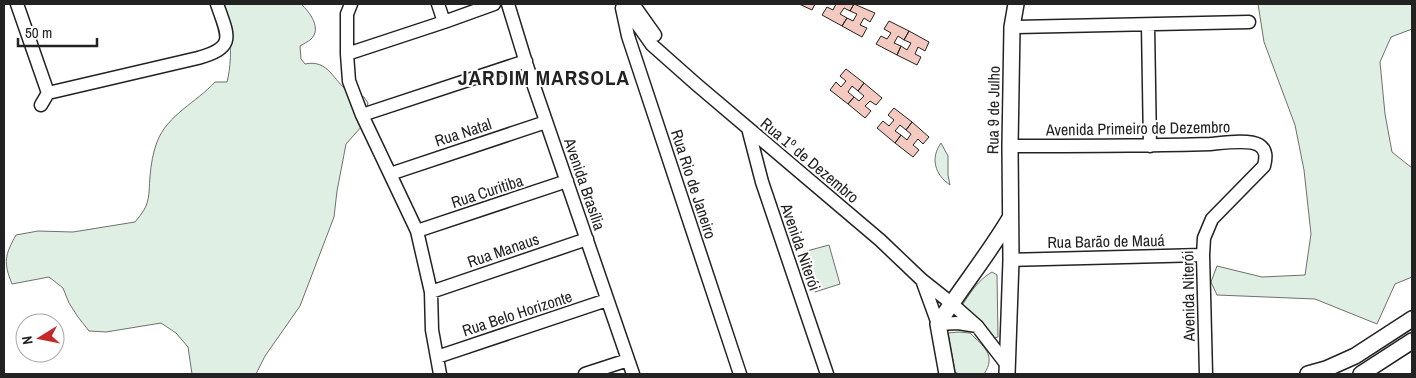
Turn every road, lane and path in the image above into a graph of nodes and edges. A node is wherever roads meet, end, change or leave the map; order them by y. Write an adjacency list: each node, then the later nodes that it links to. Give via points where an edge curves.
1 (17, 4): 19 (street)
2 (217, 4): 19 (street, via 228,34 221,49 213,54)
3 (351, 4): 16 (street, via 347,14)
4 (438, 4): 10 (street)
5 (494, 4): 10 (street)
6 (508, 4): 17 (street, Avenida Brasília)
7 (622, 4): 14 (street, Rua 1º de Dezembro); 15 (street, Rua Rio de Janeiro)
8 (633, 4): 14 (street, Rua 1º de Dezembro)
9 (1016, 4): 13 (main road, Rua 9 de Julho)
10 (444, 22): 16 (street)
11 (1250, 22): 12 (street)
12 (1148, 25): 13 (street); 25 (street)
13 (1012, 27): 24 (main road, Rua 9 de Julho)
14 (653, 45): 15 (street, via 637,50); 18 (street, via 645,57); 23 (street, Rua 1º de Dezembro)
15 (631, 46): 18 (street, Rua Rio de Janeiro)
16 (346, 54): 21 (street, via 349,81)
17 (526, 61): 21 (street); 22 (street, Avenida Brasília)
18 (642, 78): 49 (street, Rua Rio de Janeiro)
19 (48, 93): 20 (street)
20 (41, 104)
21 (362, 115): 27 (street)
22 (546, 122): 27 (street, Rua Natal); 28 (street, Avenida Brasília)
23 (748, 128): 35 (street, Rua 1º de Dezembro); 50 (street, Avenida Niterói, via 762,182)
24 (1010, 146): 25 (street, Avenida Primeiro de Dezembro); 29 (main road, Rua 9 de Julho)
25 (1150, 146): 26 (street, Avenida Primeiro de Dezembro, via 1238,142 1259,145)
26 (1265, 151): 32 (street, Avenida Niterói, via 1264,166 1210,224 1204,238)
27 (390, 174): 30 (street)
28 (567, 181): 30 (street, Rua Curitiba); 31 (street, Avenida Brasília)
29 (1011, 217): 33 (main road, Rua 9 de Julho); 34 (main road)
30 (417, 231): 36 (street)
31 (587, 239): 36 (street, Rua Manaus); 37 (street, Avenida Brasília)
32 (1203, 255): 33 (street, Rua Barão de Mauá); 52 (street, Avenida Niterói)
33 (1010, 260): 34 (main road, via 997,260); 45 (main road, Rua 9 de Julho)
34 (977, 268): 38 (main road)
35 (922, 280): 38 (street, Rua 1º de Dezembro); 40 (street)
36 (431, 292): 43 (street)
37 (607, 300): 43 (street, Rua Belo Horizonte); 44 (street, Avenida Brasília)
38 (952, 302): 40 (main road); 41 (street, Rua 1º de Dezembro)
39 (1412, 319): 53 (main road, via 1355,356)
40 (938, 324): 41 (street); 51 (main road)
41 (976, 326): 45 (street, Rua 1º de Dezembro)
42 (1412, 341): 54 (main road)
43 (437, 357): 46 (street)
44 (628, 360): 47 (street); 48 (street, Avenida Brasília)
45 (1007, 370)
46 (440, 374)
47 (585, 374)
48 (632, 374)
49 (740, 374)
50 (827, 374)
51 (947, 374)
52 (1206, 374)
53 (1308, 374)
54 (1361, 374)

